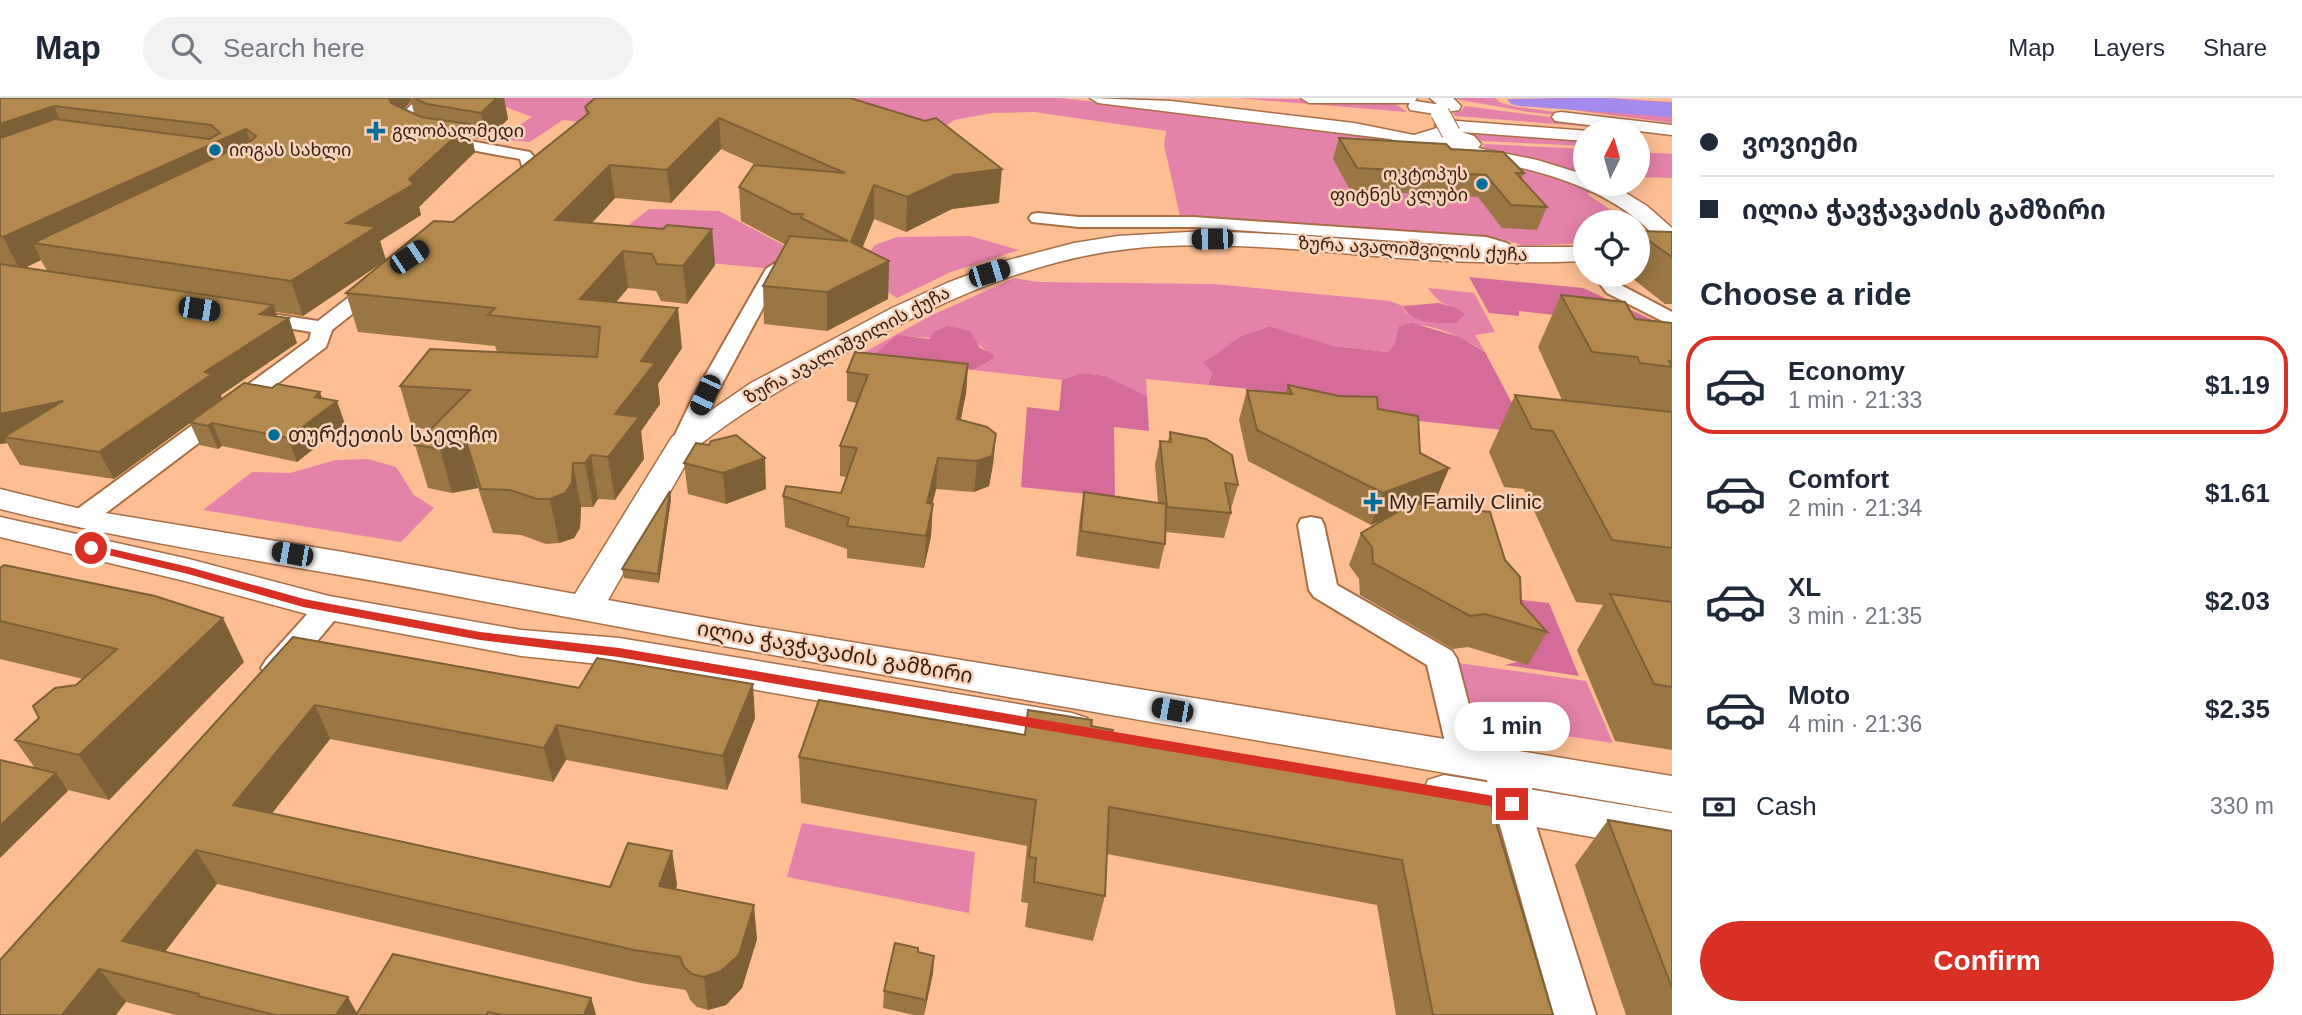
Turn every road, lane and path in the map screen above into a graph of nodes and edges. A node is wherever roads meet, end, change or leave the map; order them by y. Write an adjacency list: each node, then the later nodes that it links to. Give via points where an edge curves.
1 (425, 98): 21 (street, via 405,127 428,138 518,152 529,158 531,170)
2 (1098, 98): 6 (main road)
3 (1154, 98): 12 (main road)
4 (1219, 98): 10 (main road)
5 (1309, 98): 7 (main road)
6 (1116, 99): 14 (main road)
7 (1430, 103): 8 (main road); 14 (main road); 16 (main road, bridge)
8 (1468, 104)
9 (1529, 114): 11 (main road)
10 (1573, 128)
11 (1672, 130)
12 (1573, 134)
13 (1650, 134): 15 (main road)
14 (1427, 136): 16 (main road)
15 (1672, 136)
16 (1460, 141): 19 (main road); 20 (main road)
17 (1650, 141): 18 (main road)
18 (1672, 142)
19 (1573, 147)
20 (1573, 178)
21 (497, 196)
22 (1616, 196): 24 (main road, via 1638,210)
23 (1038, 218): 28 (street, via 1194,222 1486,242)
24 (1668, 243): 25 (main road); 26 (street)
25 (1650, 247)
26 (1650, 253)
27 (1573, 255): 28 (main road, ზურა ავალიშვილის ქუჩა)
28 (1517, 257): 35 (main road, ზურა ავალიშვილის ქუჩა, via 1212,239 1122,243 1064,253 989,273 914,306 733,407)
29 (775, 270): 35 (street)
30 (388, 275): 34 (street)
31 (1612, 287): 33 (street)
32 (240, 315): 34 (street)
33 (1672, 320)
34 (323, 328): 37 (street, via 319,343)
35 (683, 443): 40 (main road, ზურა ავალიშვილის ქუჩა)
36 (0, 499): 37 (main road, ილია ჭავჭავაძის გამზირი)
37 (81, 519): 40 (main road, ილია ჭავჭავაძის გამზირი)
38 (1311, 525): 43 (street, via 1324,590 1441,660)
39 (0, 527): 41 (main road, ილია ჭავჭავაძის გამზირი, via 189,570)
40 (585, 607): 43 (main road, ილია ჭავჭავაძის გამზირი)
41 (326, 613): 42 (street); 43 (main road, ილია ჭავჭავაძის გამზირი)
42 (257, 689)
43 (1493, 776): 44 (main road, ილია ჭავჭავაძის გამზირი); 45 (main road, ილია ჭავჭავაძის გამზირი); 46 (street)
44 (1672, 794)
45 (1672, 832)
46 (1575, 1015)

